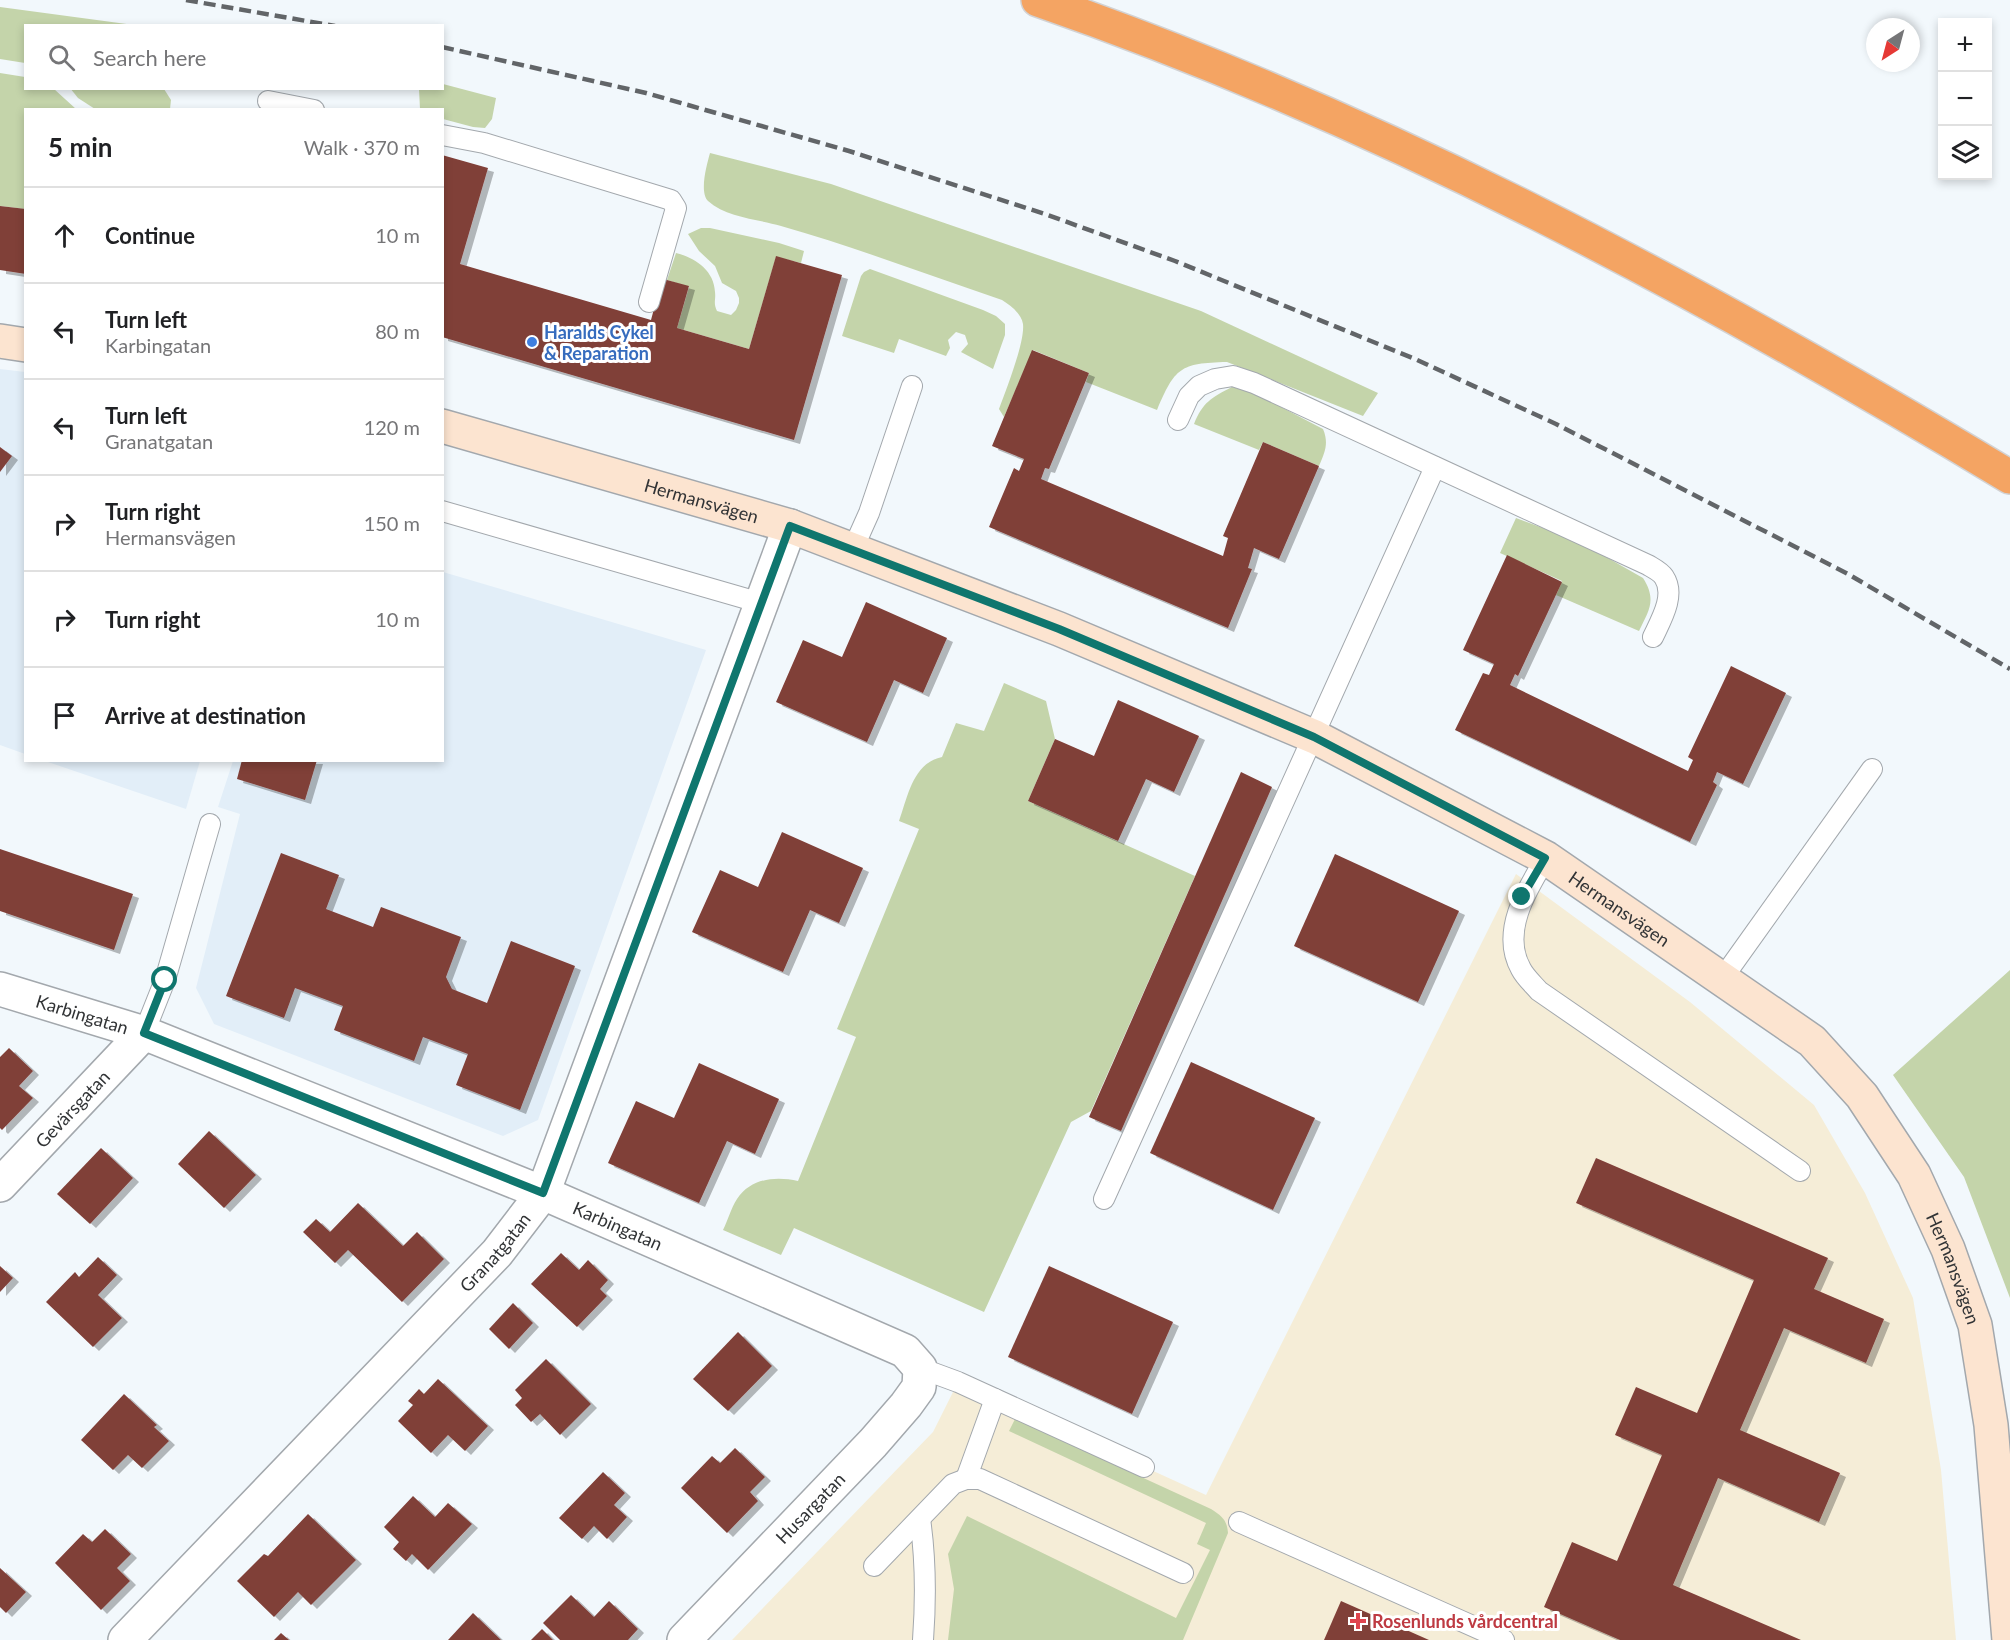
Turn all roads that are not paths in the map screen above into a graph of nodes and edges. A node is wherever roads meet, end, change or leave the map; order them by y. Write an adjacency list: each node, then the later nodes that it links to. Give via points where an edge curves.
1 (1038, 0): 12 (highway, via 1295,101 1517,204 1723,311)
2 (268, 101): 3 (lane)
3 (304, 108)
4 (444, 135): 5 (lane, via 484,142 671,200 676,208)
5 (649, 302)
6 (0, 341): 7 (street)
7 (24, 345)
8 (912, 386): 15 (lane, via 869,513)
9 (1178, 420): 11 (lane, via 1189,396 1199,386 1233,376)
10 (444, 427): 14 (street, Hermansvägen)
11 (1435, 467): 17 (lane, via 1648,565 1664,576 1668,602); 18 (lane)
12 (2010, 477)
13 (444, 512): 16 (lane)
14 (790, 526): 15 (street, Hermansvägen); 16 (street, Granatgatan)
15 (852, 550): 18 (street, Hermansvägen, via 1059,629)
16 (761, 603): 27 (street, Granatgatan)
17 (1653, 637)
18 (1314, 737): 21 (street, Hermansvägen); 28 (lane)
19 (1872, 769): 22 (lane)
20 (210, 824): 24 (lane, via 165,980)
21 (1545, 858): 22 (street, Hermansvägen); 25 (lane, via 1522,897 1516,922 1514,949 1521,969 1539,991)
22 (1722, 979): 41 (street, Hermansvägen, via 1812,1041 1862,1096 1914,1175 1948,1249 1975,1325 1991,1425)
23 (0, 989): 24 (street, Karbingatan)
24 (144, 1033): 26 (street, Gevärsgatan); 27 (street, Karbingatan)
25 (1800, 1171)
26 (0, 1185)
27 (543, 1193): 29 (street, Karbingatan, via 905,1351); 37 (street, Granatgatan, via 497,1253)
28 (1104, 1199)
29 (920, 1368): 30 (lane); 38 (street, Husargatan, via 920,1387 906,1405)
30 (995, 1399): 31 (lane); 32 (lane)
31 (1144, 1467)
32 (966, 1479): 33 (lane, via 953,1484); 36 (lane, via 980,1479)
33 (920, 1519): 35 (lane); 39 (lane, via 926,1588)
34 (1239, 1522): 40 (lane)
35 (874, 1566)
36 (1183, 1573)
37 (125, 1640)
38 (684, 1640)
39 (923, 1640)
40 (1504, 1640)
41 (2009, 1640)

